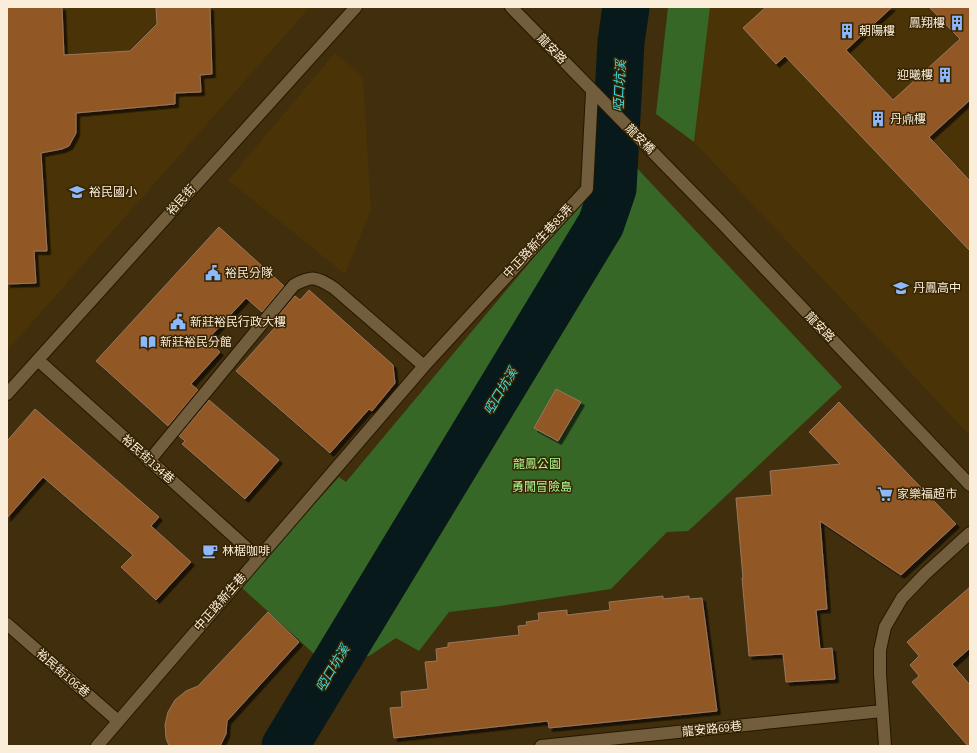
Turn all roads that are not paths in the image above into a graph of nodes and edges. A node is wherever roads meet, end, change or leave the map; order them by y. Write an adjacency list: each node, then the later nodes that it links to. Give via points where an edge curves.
1 (356, 7): 5 (street, 裕民街)
2 (511, 7): 3 (street, 龍安路)
3 (592, 92): 4 (street, 龍安橋); 6 (street, 中正路新生巷85弄, via 587,189)
4 (670, 170): 10 (street, 龍安路)
5 (38, 360): 7 (street, 裕民街); 9 (street, 裕民街134巷)
6 (424, 366): 8 (street, 中正路新生巷85弄); 9 (street, via 334,288 319,279 306,279 294,285)
7 (7, 394)
8 (344, 459): 12 (street, 中正路新生巷)
9 (149, 460): 12 (street, 裕民街134巷)
10 (970, 484)
11 (970, 533): 14 (street, via 902,598 885,627 880,650)
12 (258, 558): 15 (street, 中正路新生巷)
13 (7, 624): 15 (street, 裕民街106巷)
14 (882, 711): 17 (street, 龍安路69巷); 18 (street)
15 (118, 721): 16 (street, 中正路新生巷)
16 (97, 746)
17 (541, 746)
18 (885, 746)

